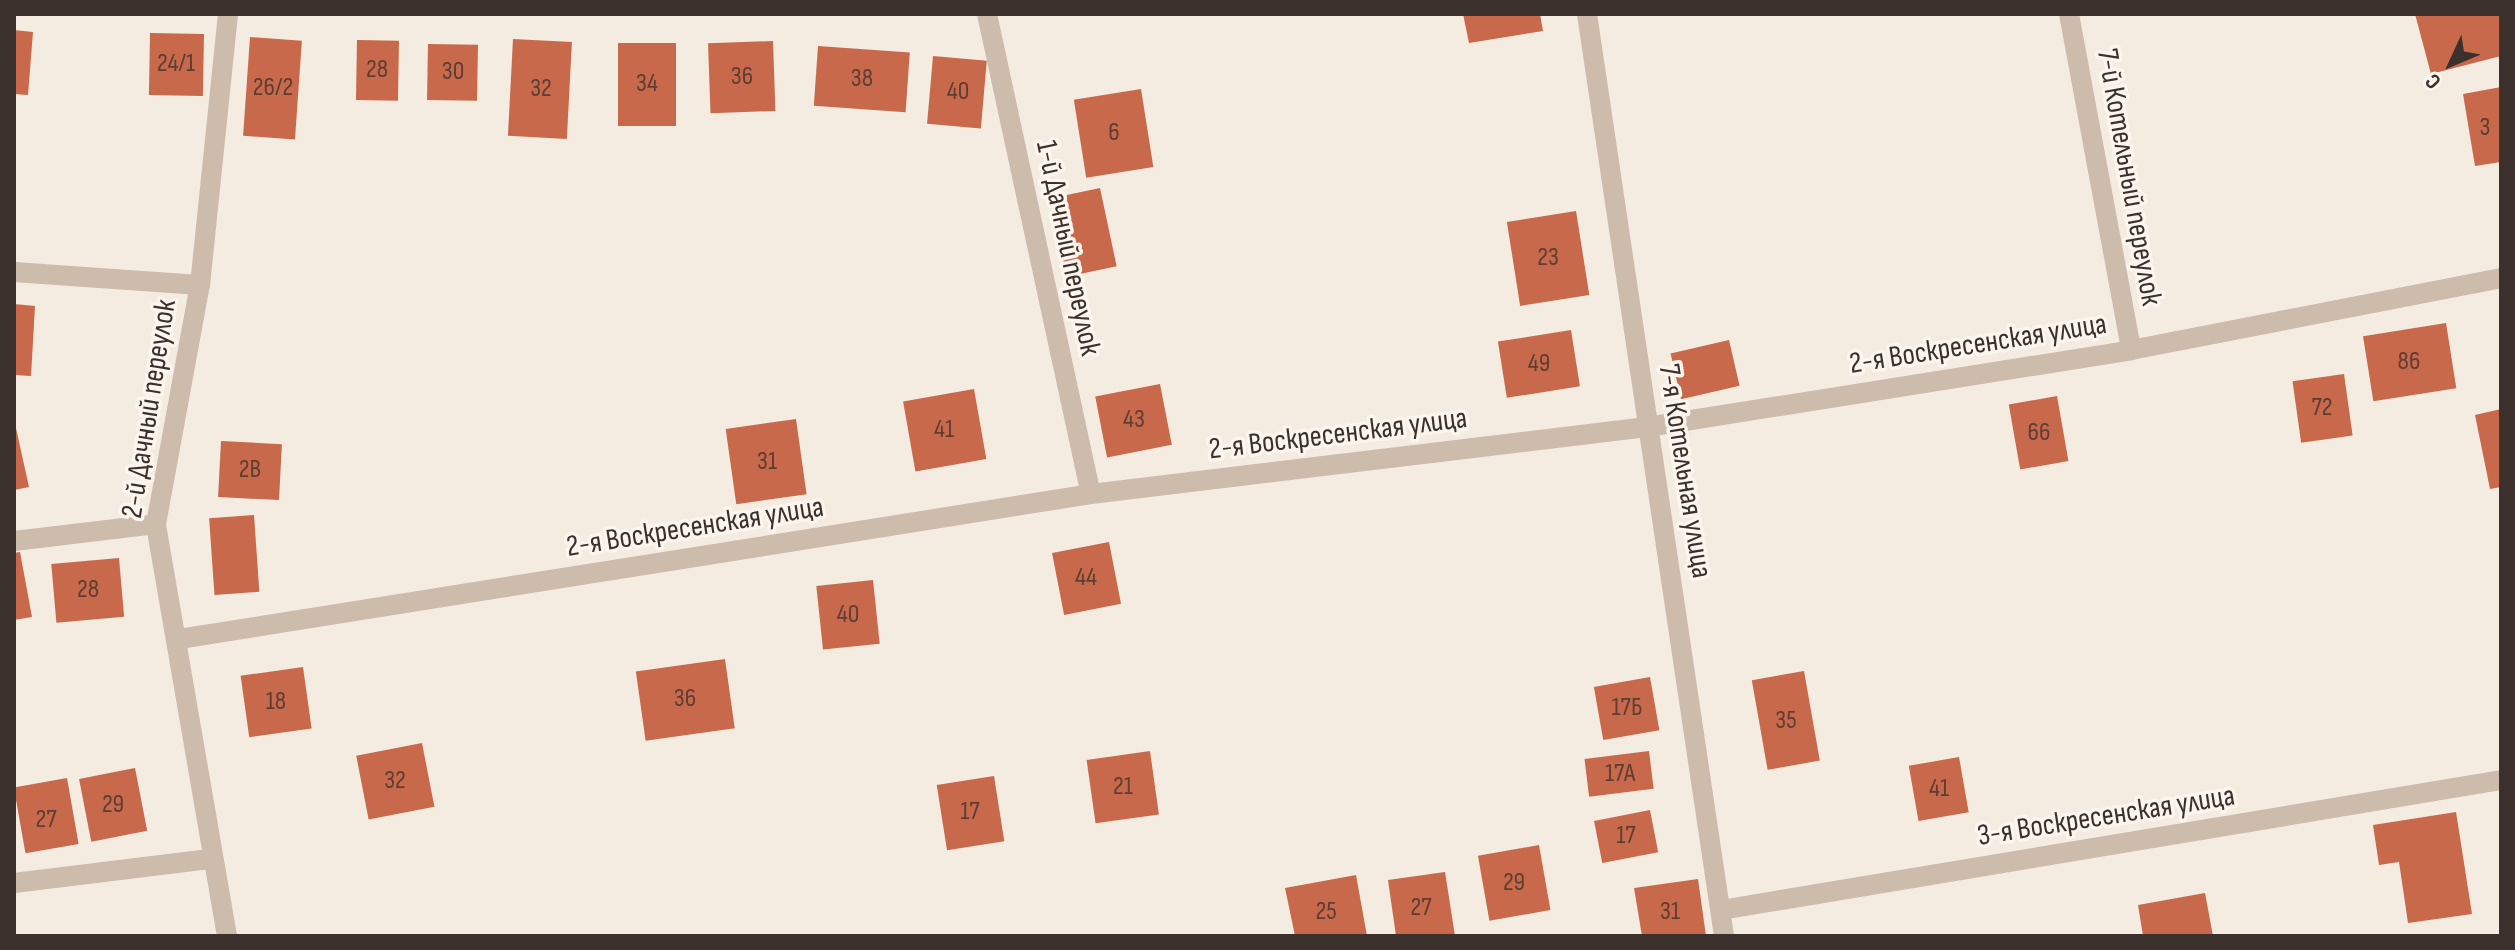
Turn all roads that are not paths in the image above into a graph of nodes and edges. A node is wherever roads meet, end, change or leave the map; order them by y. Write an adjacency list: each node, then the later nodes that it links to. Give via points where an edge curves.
1 (228, 14): 7 (street, 2-й Дачный переулок)
2 (985, 14): 10 (street, 1-й Дачный переулок)
3 (1587, 14): 9 (street, 7-я Котельная улица)
4 (2069, 14): 8 (street, 7-й Котельный переулок)
5 (14, 272): 7 (street)
6 (2501, 278): 8 (street, 2-я Воскресенская улица)
7 (200, 285): 11 (street, 2-й Дачный переулок)
8 (2131, 350): 9 (street, 2-я Воскресенская улица)
9 (1647, 427): 10 (street, 2-я Воскресенская улица); 17 (street, 7-я Котельная улица)
10 (1091, 494): 13 (street, 2-я Воскресенская улица)
11 (156, 524): 12 (street); 13 (street, 2-й Дачный переулок)
12 (14, 541)
13 (179, 639): 15 (street, 2-й Дачный переулок)
14 (2501, 780): 17 (street, 3-я Воскресенская улица)
15 (210, 859): 16 (street); 18 (street, 2-й Дачный переулок)
16 (14, 883)
17 (1721, 910): 19 (street, 7-я Котельная улица)
18 (227, 936)
19 (1724, 936)

